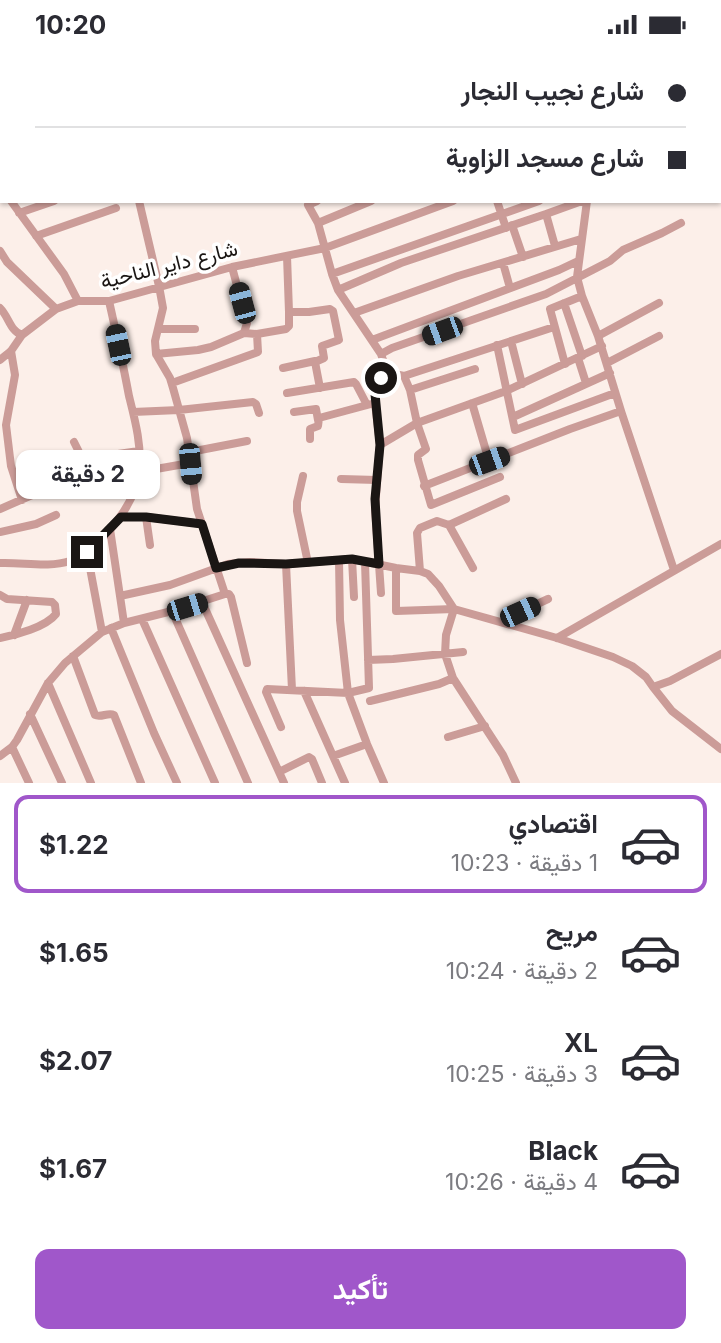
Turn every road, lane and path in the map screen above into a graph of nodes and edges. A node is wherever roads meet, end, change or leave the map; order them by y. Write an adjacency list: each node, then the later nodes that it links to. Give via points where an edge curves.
1 (12, 203): 12 (street)
2 (48, 203): 12 (street)
3 (139, 203): 32 (street)
4 (307, 203): 15 (street)
5 (366, 203): 15 (street)
6 (448, 203): 21 (street, شارع داير الناحية)
7 (498, 203): 13 (street)
8 (533, 203): 13 (street)
9 (578, 203): 14 (street)
10 (584, 203): 19 (street)
11 (116, 208): 18 (street)
12 (19, 213): 18 (street)
13 (501, 214): 17 (street); 22 (street)
14 (546, 214): 17 (street); 20 (street)
15 (318, 223): 21 (street)
16 (681, 223): 31 (street)
17 (509, 227): 25 (street); 27 (street)
18 (36, 236): 36 (street)
19 (581, 239): 20 (street); 26 (street)
20 (555, 246): 25 (street)
21 (325, 248): 24 (street, شارع داير الناحية); 30 (street)
22 (398, 250): 27 (street); 30 (street)
23 (0, 251): 41 (street)
24 (287, 256): 29 (street, شارع داير الناحية); 42 (street)
25 (523, 257): 28 (street)
26 (578, 261): 31 (street); 33 (street)
27 (401, 263): 34 (street)
28 (503, 263): 33 (street); 43 (street)
29 (232, 267): 32 (street, شارع داير الناحية); 47 (street, via 247,323)
30 (332, 274): 34 (street)
31 (576, 277): 35 (street); 58 (street, via 535,298)
32 (159, 286): 37 (street, شارع داير الناحية); 45 (street, via 163,313)
33 (510, 288): 52 (street)
34 (338, 290): 43 (street)
35 (582, 296): 38 (street); 50 (street)
36 (78, 301): 37 (street, شارع داير الناحية); 41 (street, شارع داير الناحية)
37 (109, 301): 81 (street)
38 (564, 303): 44 (street, via 550,309); 59 (street)
39 (659, 303): 50 (street)
40 (0, 308): 49 (street, via 13,330)
41 (56, 309): 49 (street, شارع داير الناحية)
42 (289, 311): 48 (street, via 288,328); 61 (street, via 332,310 339,339 322,346 324,358)
43 (354, 313): 52 (street)
44 (554, 327): 53 (street); 63 (street)
45 (159, 329): 46 (street); 57 (street)
46 (195, 329)
47 (244, 333): 48 (street); 57 (street, via 205,349)
48 (257, 334): 69 (street, via 258,352)
49 (22, 335): 56 (street, شارع داير الناحية)
50 (598, 336): 55 (street)
51 (659, 336): 62 (street)
52 (372, 340): 58 (street)
53 (511, 341): 54 (street); 71 (street)
54 (497, 345): 68 (street); 74 (street)
55 (602, 346): 59 (street); 62 (street)
56 (11, 351): 60 (street, شارع داير الناحية); 103 (street, via 15,375 6,425 11,466)
57 (156, 354): 69 (street)
58 (381, 354): 66 (street)
59 (580, 357): 63 (street); 70 (street)
60 (0, 361)
61 (315, 361): 64 (street); 72 (street)
62 (607, 363): 67 (street)
63 (565, 364): 71 (street)
64 (283, 367)
65 (475, 369): 73 (street)
66 (385, 372): 68 (street); 78 (street)
67 (610, 373): 70 (street); 76 (street)
68 (404, 376): 73 (street)
69 (172, 383): 79 (street)
70 (586, 383): 84 (street)
71 (522, 384): 74 (street)
72 (320, 388): 75 (street); 78 (street, via 354,382)
73 (410, 390): 86 (street)
74 (506, 391): 77 (street); 84 (street)
75 (287, 393)
76 (615, 393): 80 (street); 84 (street, via 516,431)
77 (472, 403): 86 (street); 93 (street)
78 (371, 404): 85 (street); 90 (street)
79 (179, 410): 81 (street); 83 (street, via 253,402); 92 (street)
80 (621, 411): 93 (street); 127 (street)
81 (133, 412): 91 (street)
82 (294, 412): 85 (street, via 316,409)
83 (259, 413)
84 (513, 417)
85 (318, 420): 87 (street, via 318,426 310,429)
86 (417, 423): 90 (street); 101 (street, via 426,449 418,455)
87 (310, 439)
88 (247, 441): 92 (street)
89 (74, 442): 94 (street)
90 (380, 445): 100 (street)
91 (139, 451): 94 (street); 96 (street)
92 (190, 452): 95 (street)
93 (489, 461): 101 (street)
94 (85, 464): 103 (street)
95 (190, 464): 96 (street); 110 (street)
96 (139, 472): 107 (street)
97 (303, 476): 121 (street, via 297,511)
98 (500, 477): 104 (street)
99 (341, 479): 100 (street)
100 (377, 480): 123 (street)
101 (424, 486): 104 (street)
102 (506, 499): 111 (street)
103 (22, 500): 105 (street)
104 (430, 505): 109 (street)
105 (0, 509)
106 (56, 515): 113 (street)
107 (121, 517): 108 (street); 112 (street)
108 (146, 517): 110 (street); 115 (street)
109 (437, 521): 111 (street); 128 (street, via 417,533)
110 (202, 524): 124 (street)
111 (449, 525): 126 (street)
112 (110, 529): 116 (street); 132 (street)
113 (0, 532)
114 (721, 544): 127 (street)
115 (149, 545)
116 (87, 552): 120 (street, via 58,564); 142 (street)
117 (352, 559): 118 (street); 119 (street); 133 (street)
118 (339, 560): 121 (street); 157 (street)
119 (365, 562): 123 (street); 150 (street)
120 (0, 563)
121 (308, 563): 122 (street)
122 (286, 564): 124 (street, via 239,563); 155 (street)
123 (379, 564): 125 (street); 129 (street)
124 (216, 568): 130 (street); 132 (street)
125 (396, 568): 128 (street); 137 (street, via 396,611)
126 (472, 568)
127 (674, 570): 145 (street)
128 (420, 571): 137 (street, via 434,579)
129 (381, 593)
130 (225, 594): 136 (street); 151 (street, via 231,597)
131 (0, 595): 135 (street)
132 (120, 596): 140 (street)
133 (354, 597)
134 (548, 599): 141 (street)
135 (27, 600): 143 (street); 143 (street, via 52,602 56,615)
136 (202, 602): 138 (street); 168 (street)
137 (454, 609): 141 (street); 147 (street)
138 (172, 611): 139 (street); 175 (street)
139 (142, 619): 140 (street); 174 (street)
140 (124, 623): 142 (street)
141 (506, 623): 145 (street)
142 (107, 630): 149 (street); 173 (street)
143 (14, 635): 144 (street)
144 (0, 638)
145 (557, 638): 154 (street, via 632,666)
146 (463, 652): 147 (street)
147 (445, 654): 150 (street); 152 (street)
148 (721, 654): 154 (street)
149 (73, 656): 153 (street); 172 (street, via 95,715 114,715)
150 (368, 660): 157 (street, via 369,688)
151 (247, 663)
152 (453, 677): 158 (street); 160 (street)
153 (48, 683): 159 (street); 171 (street)
154 (653, 687): 165 (street, via 672,711)
155 (292, 690): 156 (street); 161 (street, via 266,690)
156 (304, 691): 157 (street); 167 (street)
157 (348, 693): 163 (street)
158 (370, 701)
159 (30, 714): 164 (street); 170 (street)
160 (485, 726): 162 (street); 180 (street)
161 (281, 727)
162 (448, 737)
163 (367, 744): 167 (street); 179 (street)
164 (12, 747): 166 (street); 169 (street)
165 (721, 749)
166 (1, 752)
167 (333, 756): 178 (street)
168 (279, 772): 176 (street); 177 (street, via 309,757)
169 (29, 783)
170 (62, 783)
171 (91, 783)
172 (141, 783)
173 (177, 783)
174 (215, 783)
175 (248, 783)
176 (284, 783)
177 (322, 783)
178 (345, 783)
179 (384, 783)
180 (516, 783)

